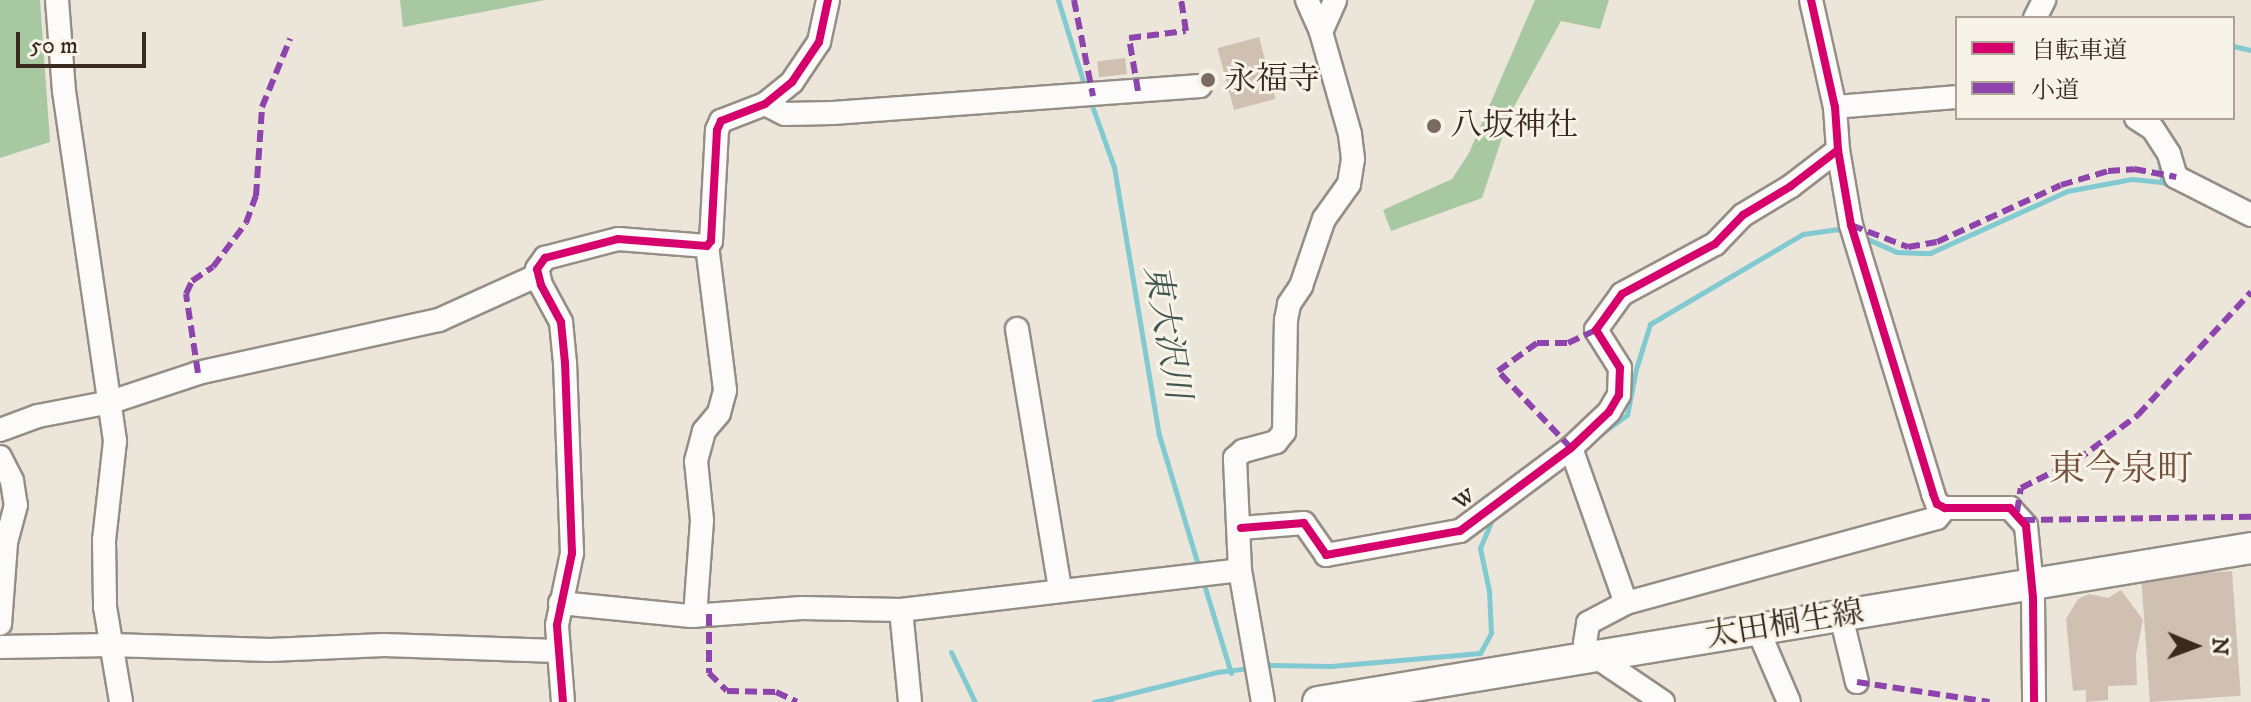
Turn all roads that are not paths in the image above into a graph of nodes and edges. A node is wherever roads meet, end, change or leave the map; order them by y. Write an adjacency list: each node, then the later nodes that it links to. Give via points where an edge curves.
1 (828, 0): 9 (street, via 819,42 792,82)
2 (1307, 0): 6 (street)
3 (1335, 0): 6 (street)
4 (1811, 0): 10 (street)
5 (52, 4): 17 (street)
6 (1321, 32): 22 (street, via 1350,134 1352,167 1345,193 1324,219 1301,286 1289,304 1284,432 1276,442 1235,458)
7 (1200, 86): 9 (street, via 833,113 785,114)
8 (1955, 97): 10 (street)
9 (765, 104): 14 (street, via 721,121 717,130)
10 (1835, 107): 12 (street)
11 (2139, 120): 13 (street, via 2153,129 2176,177)
12 (1838, 150): 19 (street, w, via 1743,215 1715,244 1622,294 1596,330 1620,368 1621,384 1609,412); 21 (street, via 1854,236 1933,494)
13 (2251, 215)
14 (707, 246): 15 (street, via 618,239 545,258); 30 (street, via 725,390 696,461 702,520)
15 (538, 275): 17 (street, via 439,320 198,373); 27 (street, via 561,322 565,363 572,553)
16 (1017, 329): 26 (street)
17 (111, 402): 18 (street, via 38,416); 34 (street, via 114,455 104,540)
18 (0, 430)
19 (1573, 453): 22 (street, w, via 1460,531 1326,555 1304,523); 28 (street)
20 (0, 457): 32 (street, via 16,505 6,543)
21 (1945, 508): 25 (street, via 2002,507 2017,512 2026,526); 28 (street, via 1937,518)
22 (1241, 528): 24 (street)
23 (2251, 548): 25 (main road, 太田桐生線)
24 (1240, 570): 26 (street); 42 (street)
25 (2032, 584): 31 (main road, 太田桐生線); 46 (street)
26 (1060, 589): 29 (street)
27 (560, 603): 30 (street); 36 (street)
28 (1626, 603): 37 (street, via 1588,623 1585,643)
29 (901, 610): 30 (street, via 802,608); 41 (street)
30 (695, 616)
31 (1841, 616): 33 (main road, 太田桐生線); 38 (street)
32 (0, 624)
33 (1758, 630): 37 (main road, 太田桐生線); 45 (street)
34 (111, 645): 35 (street); 36 (street); 39 (street)
35 (0, 647)
36 (558, 651): 40 (street)
37 (1595, 656): 43 (main road, 太田桐生線); 44 (street)
38 (1857, 682)
39 (121, 702)
40 (563, 702)
41 (910, 702)
42 (1263, 702)
43 (1318, 702)
44 (1663, 702)
45 (1789, 702)
46 (2034, 702)

